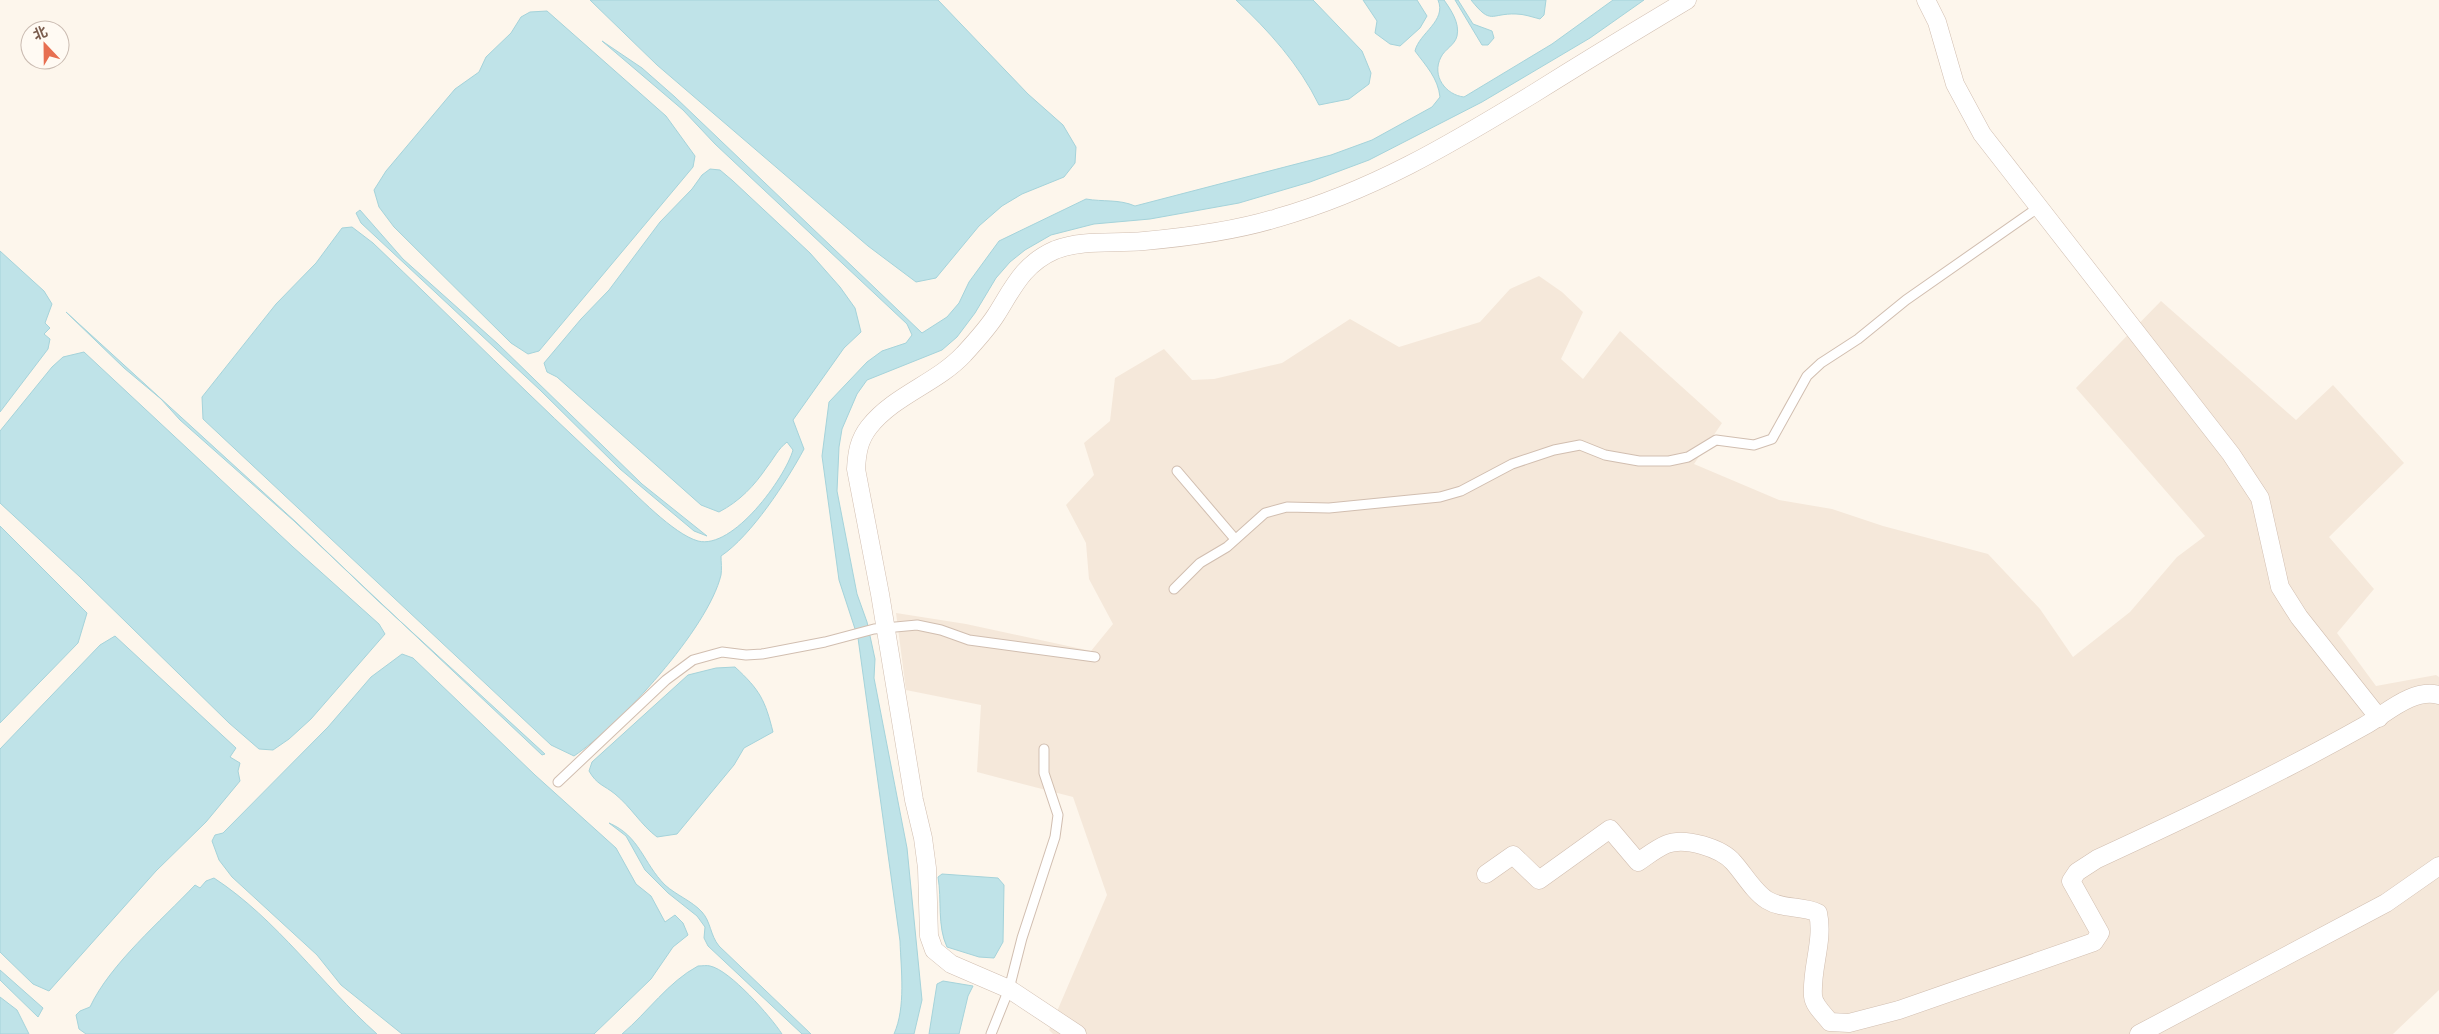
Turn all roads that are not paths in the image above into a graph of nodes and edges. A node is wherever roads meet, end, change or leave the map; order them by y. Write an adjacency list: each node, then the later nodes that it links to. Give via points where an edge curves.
1 (1687, 0): 7 (street, via 1430,156 1360,190 1277,218 1218,232 1075,246 1055,250 1037,261 1019,276 996,315 963,355 944,373 900,400 871,425 861,439 856,469)
2 (1926, 0): 3 (street, via 1937,22 1955,84 1982,134)
3 (2039, 207): 5 (lane, via 1820,363 1808,376 1772,439 1754,445 1716,440 1688,457 1669,461 1630,460 1580,445 1512,464 1461,491 1440,497 1329,508 1286,507 1265,513); 10 (street, via 2231,454 2260,498 2280,587 2299,617)
4 (1177, 471): 5 (lane)
5 (1235, 539): 6 (lane, via 1200,563)
6 (1174, 589)
7 (880, 628): 8 (lane, via 917,625 969,640); 12 (lane, via 762,654 722,652 694,660 666,680); 15 (street, via 923,838 929,936 934,950 951,964)
8 (1095, 657)
9 (2439, 695): 10 (street, via 2429,693 2405,700)
10 (2379, 718): 14 (street, via 2290,767 2077,872 2071,881 2100,933 2094,942 1899,1010 1849,1023 1830,1022 1813,997 1821,928 1818,913 1810,909 1785,908 1766,900 1732,860 1705,845 1668,844 1638,862 1610,830 1540,880 1513,855)
11 (1044, 748): 15 (lane, via 1044,773 1058,815 1055,837)
12 (558, 782)
13 (2439, 866): 18 (street, via 2386,903)
14 (1486, 874)
15 (1009, 989): 16 (lane); 17 (street)
16 (991, 1034)
17 (1077, 1034)
18 (2139, 1034)

